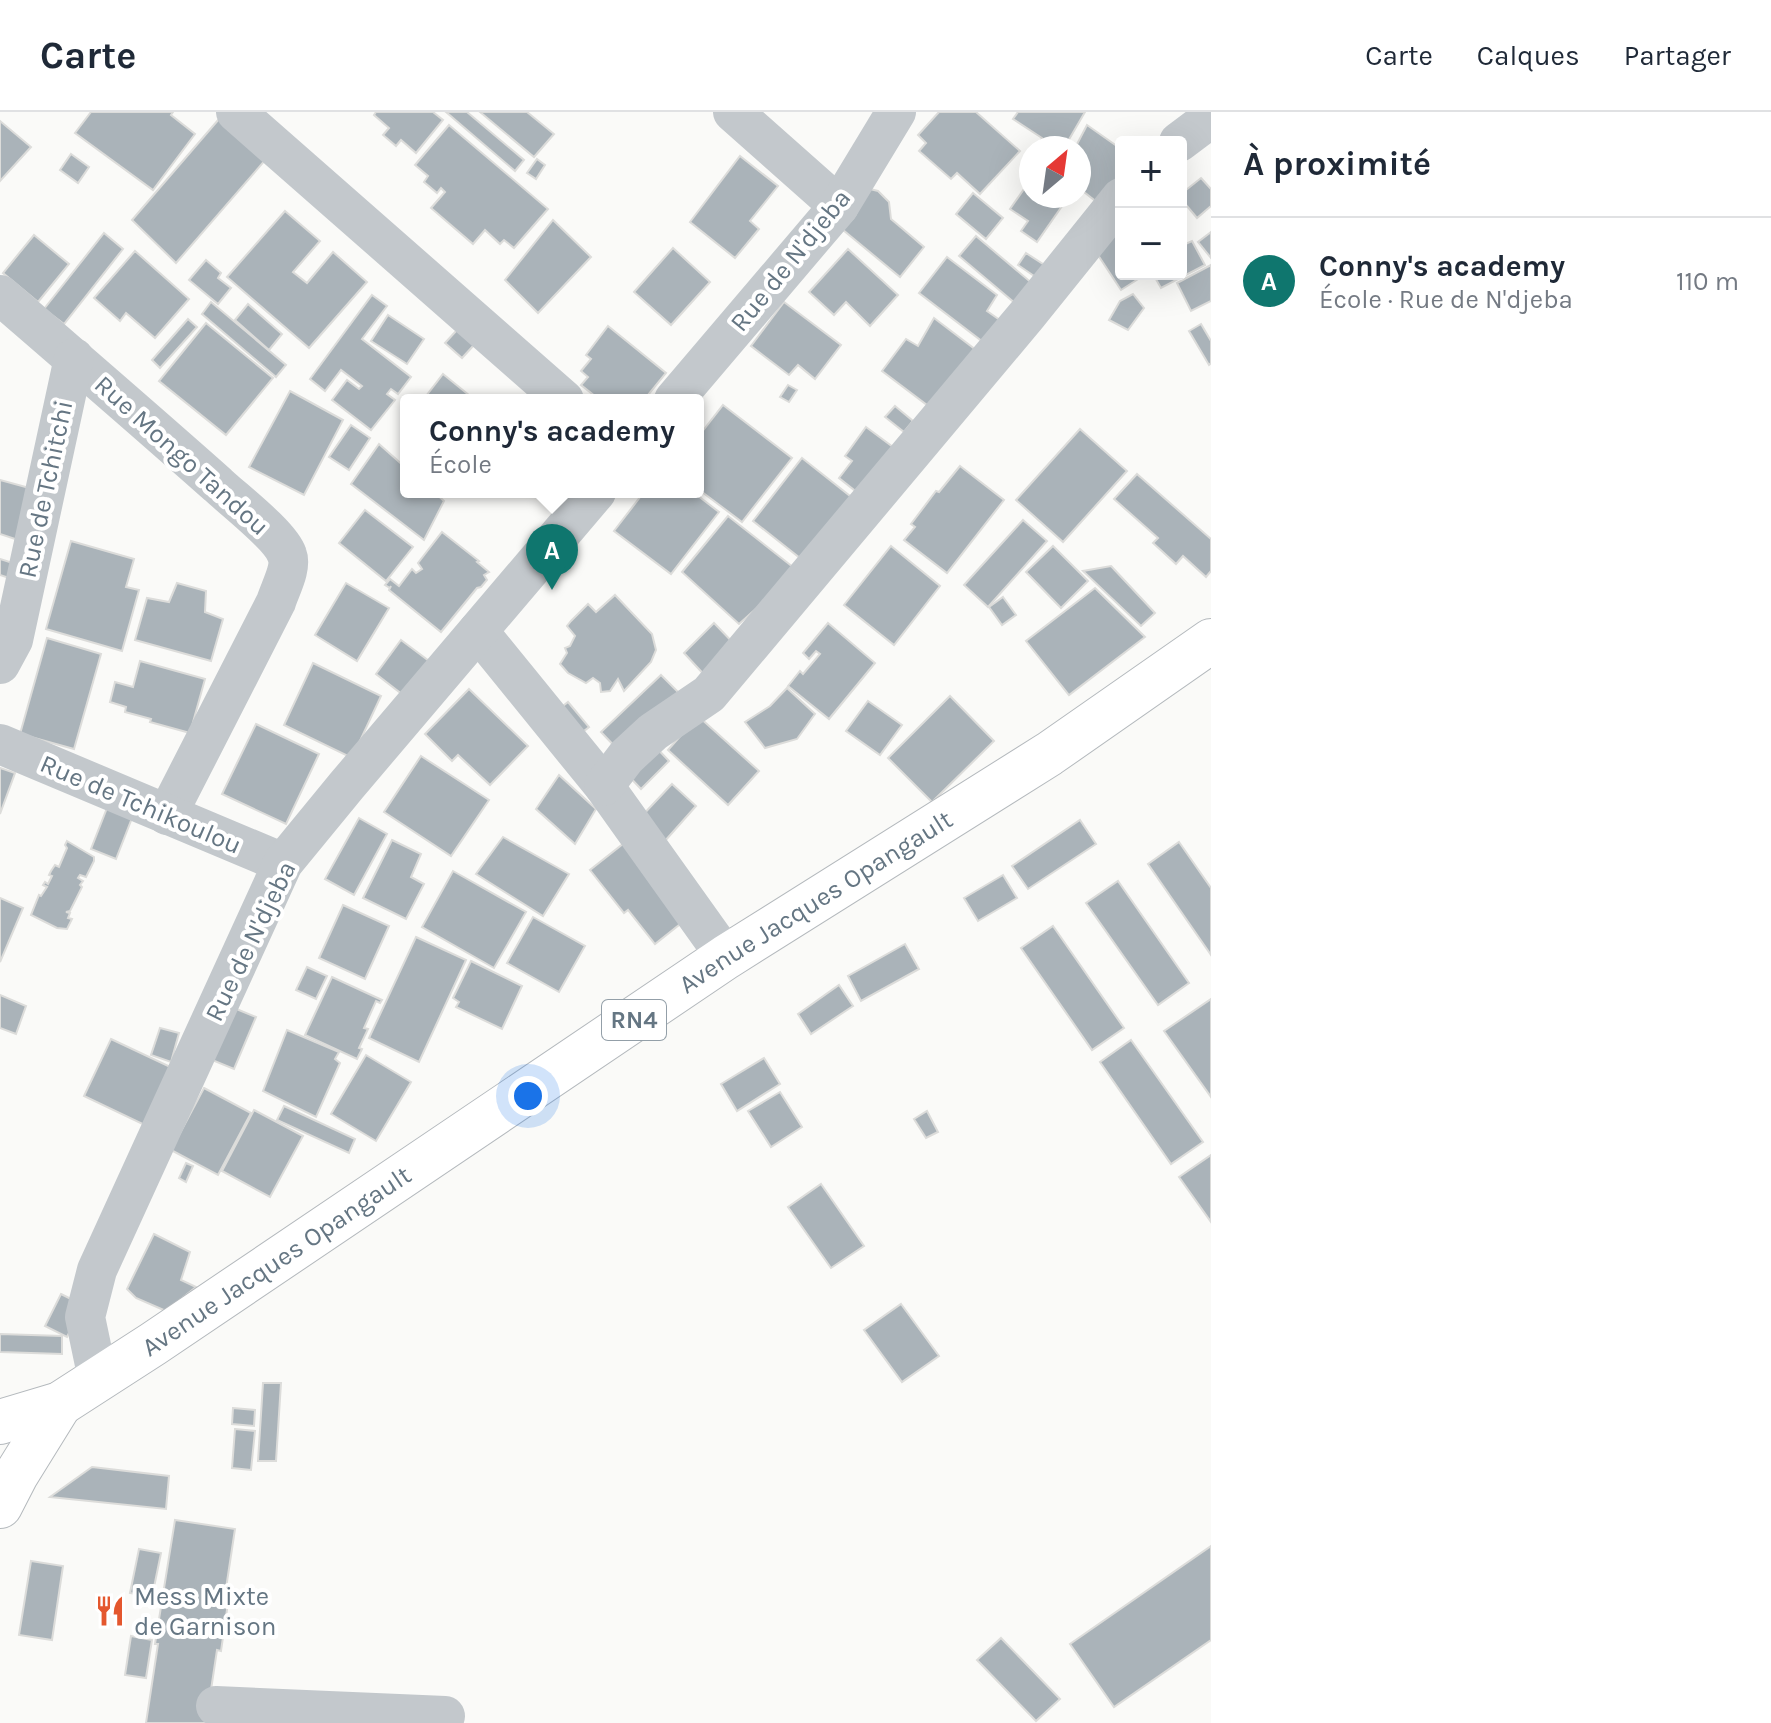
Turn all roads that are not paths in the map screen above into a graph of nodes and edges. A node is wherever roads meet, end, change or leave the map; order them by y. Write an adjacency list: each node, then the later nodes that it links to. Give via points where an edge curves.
1 (236, 112): 10 (street)
2 (733, 112): 7 (street)
3 (896, 112): 7 (street, Rue de N'djeba)
4 (1211, 118): 5 (street)
5 (1187, 136)
6 (1115, 205): 17 (street, via 709,694 653,732)
7 (839, 206): 11 (street, Rue de N'djeba)
8 (0, 295): 9 (street, Rue Mongo Tandou)
9 (74, 358): 15 (street, Rue de Tchitchi, via 13,640); 18 (street, Rue Mongo Tandou, via 264,527 288,555 276,602)
10 (557, 394)
11 (679, 394)
12 (591, 498): 13 (street, Rue de N'djeba)
13 (478, 631): 17 (street); 19 (street, Rue de N'djeba)
14 (1211, 641): 20 (highway, Avenue Jacques Opangault / RN4, via 1049,754)
15 (0, 664)
16 (0, 744): 18 (street, Rue de Tchikoulou)
17 (604, 786): 20 (street)
18 (167, 815): 19 (street, Rue de Tchikoulou)
19 (283, 863): 21 (street, Rue de N'djeba, via 97,1270 85,1317)
20 (726, 957): 21 (highway, Avenue Jacques Opangault / RN4)
21 (98, 1379): 22 (highway, Avenue Jacques Opangault / RN4)
22 (60, 1404): 23 (highway, RN4); 24 (highway, RN4)
23 (0, 1422)
24 (0, 1506)
25 (216, 1706): 26 (street)
26 (445, 1716)

